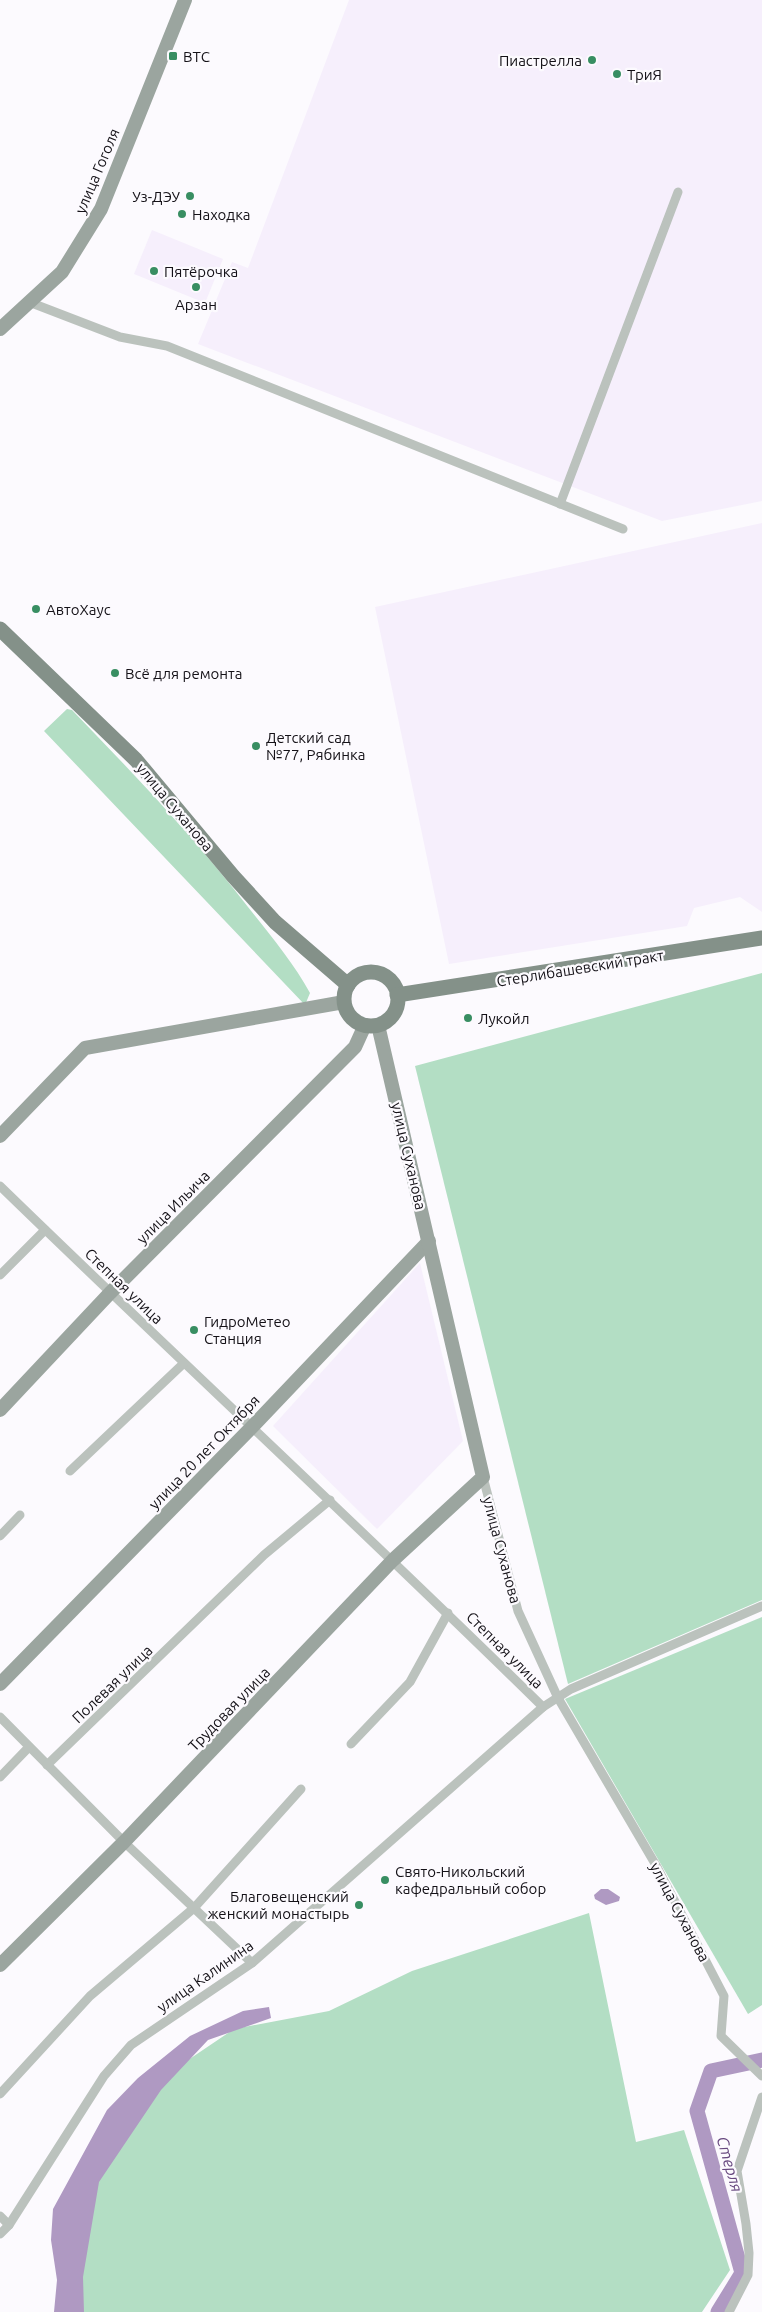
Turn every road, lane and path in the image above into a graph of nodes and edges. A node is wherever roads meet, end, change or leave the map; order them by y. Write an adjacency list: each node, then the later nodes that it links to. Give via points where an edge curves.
1 (185, 0): 3 (main road, улица Гоголя, via 101,209 62,272)
2 (678, 192): 5 (street)
3 (29, 302): 4 (main road, улица Гоголя); 5 (street, via 120,337 167,346)
4 (0, 329)
5 (560, 504): 6 (street)
6 (623, 529)
7 (0, 629): 9 (main road, улица Суханова, via 136,760 275,922)
8 (762, 938): 10 (main road, Стерлибашевский тракт)
9 (348, 985): 10 (main road, via 361,974 379,973 393,984); 11 (main road)
10 (397, 995): 12 (main road, via 396,1009 391,1016)
11 (344, 1002): 12 (main road, via 352,1018); 13 (main road, via 85,1048)
12 (371, 1025): 16 (main road, улица Суханова); 18 (main road, улица Ильича, via 355,1047)
13 (0, 1136)
14 (0, 1186): 15 (street, Степная улица)
15 (45, 1230): 17 (street); 18 (street, Степная улица)
16 (429, 1241): 21 (main road, улица 20 лет Октября); 23 (main road, улица Суханова)
17 (0, 1275)
18 (110, 1294): 19 (street, Степная улица); 20 (main road, улица Ильича)
19 (184, 1363): 21 (street, Степная улица); 22 (street)
20 (0, 1410)
21 (252, 1426): 24 (street, Степная улица); 30 (main road, улица 20 лет Октября)
22 (70, 1471)
23 (483, 1477): 27 (main road, Трудовая улица); 31 (street, улица Суханова, via 518,1611)
24 (330, 1500): 27 (street, Степная улица); 36 (street, Полевая улица, via 264,1555)
25 (20, 1515): 26 (street)
26 (0, 1536)
27 (393, 1560): 29 (street, Степная улица); 39 (main road, Трудовая улица)
28 (762, 1606): 31 (street, улица Калинина, via 571,1689)
29 (448, 1614): 32 (street, Степная улица); 34 (street, Степная улица, via 410,1682)
30 (0, 1684)
31 (558, 1698): 32 (street, улица Калинина); 43 (street, улица Суханова, via 657,1867 724,1996 720,2036)
32 (543, 1707): 41 (street, улица Калинина)
33 (0, 1717): 35 (street)
34 (351, 1744)
35 (29, 1747): 36 (street); 37 (street)
36 (47, 1765): 39 (street)
37 (0, 1777)
38 (301, 1788): 40 (street)
39 (124, 1842): 40 (street); 42 (main road, Трудовая улица)
40 (194, 1908): 41 (street); 44 (street, via 90,1996)
41 (252, 1963): 47 (street, улица Калинина, via 131,2045 104,2076)
42 (0, 1965)
43 (762, 2076)
44 (0, 2094)
45 (762, 2098): 49 (street, via 737,2171 748,2243 748,2275)
46 (0, 2216): 47 (street)
47 (9, 2225): 48 (street, улица Калинина)
48 (0, 2234)
49 (729, 2312)

